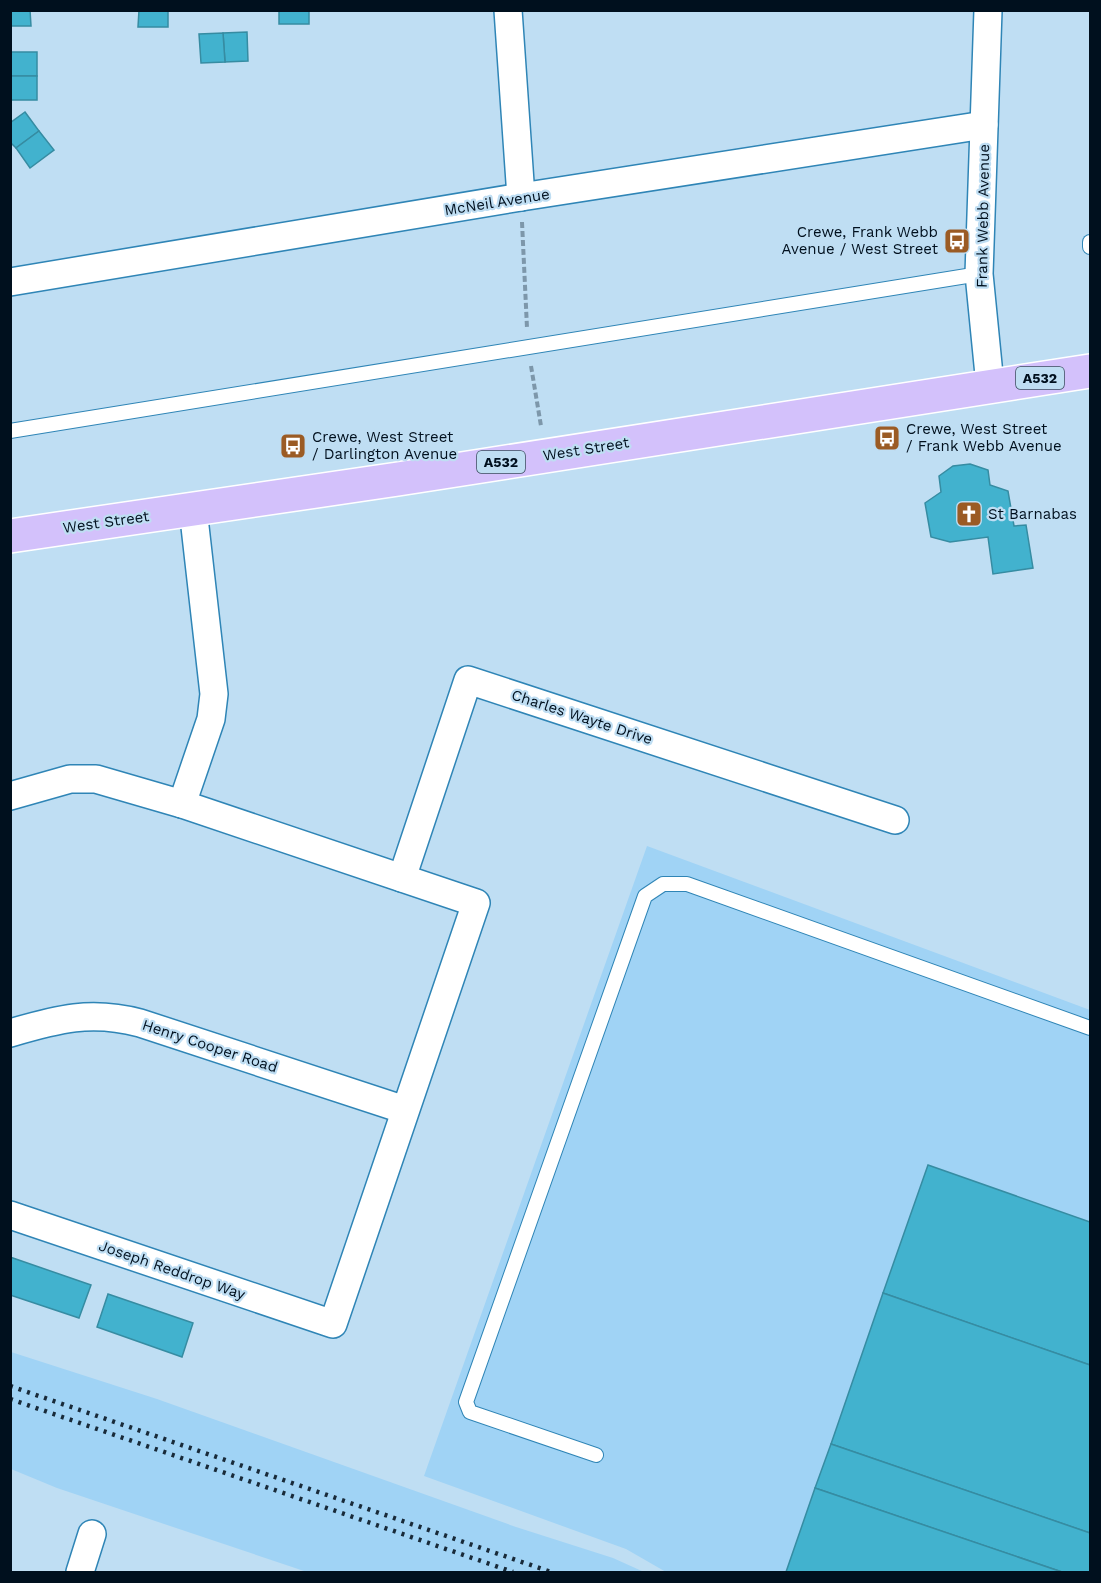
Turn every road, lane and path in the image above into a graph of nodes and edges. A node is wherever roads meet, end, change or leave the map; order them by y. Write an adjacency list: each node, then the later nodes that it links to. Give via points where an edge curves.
1 (508, 10): 4 (street)
2 (988, 10): 3 (street, Frank Webb Avenue)
3 (984, 125): 4 (street, McNeil Avenue); 7 (street, Frank Webb Avenue)
4 (521, 197): 8 (street, McNeil Avenue)
5 (1090, 242): 6 (lane)
6 (1090, 247)
7 (979, 274): 10 (street, Frank Webb Avenue); 11 (lane)
8 (10, 282)
9 (1090, 370): 10 (main road, West Street / A532)
10 (990, 385): 12 (main road, West Street / A532)
11 (10, 431)
12 (193, 509): 13 (main road, West Street / A532); 15 (street, via 214,694 211,718)
13 (10, 536)
14 (10, 796): 15 (street, via 70,778 96,779)
15 (182, 804): 17 (street)
16 (895, 820): 17 (street, Charles Wayte Drive, via 468,680)
17 (402, 878): 20 (street, via 476,903)
18 (1090, 1028): 22 (lane, via 687,885 663,884 645,896 466,1402 470,1412)
19 (10, 1033): 20 (street, Henry Cooper Road, via 85,1016 116,1017)
20 (405, 1110): 21 (street, Joseph Reddrop Way, via 333,1324)
21 (10, 1215)
22 (596, 1455)
23 (92, 1534): 24 (street)
24 (80, 1572)

